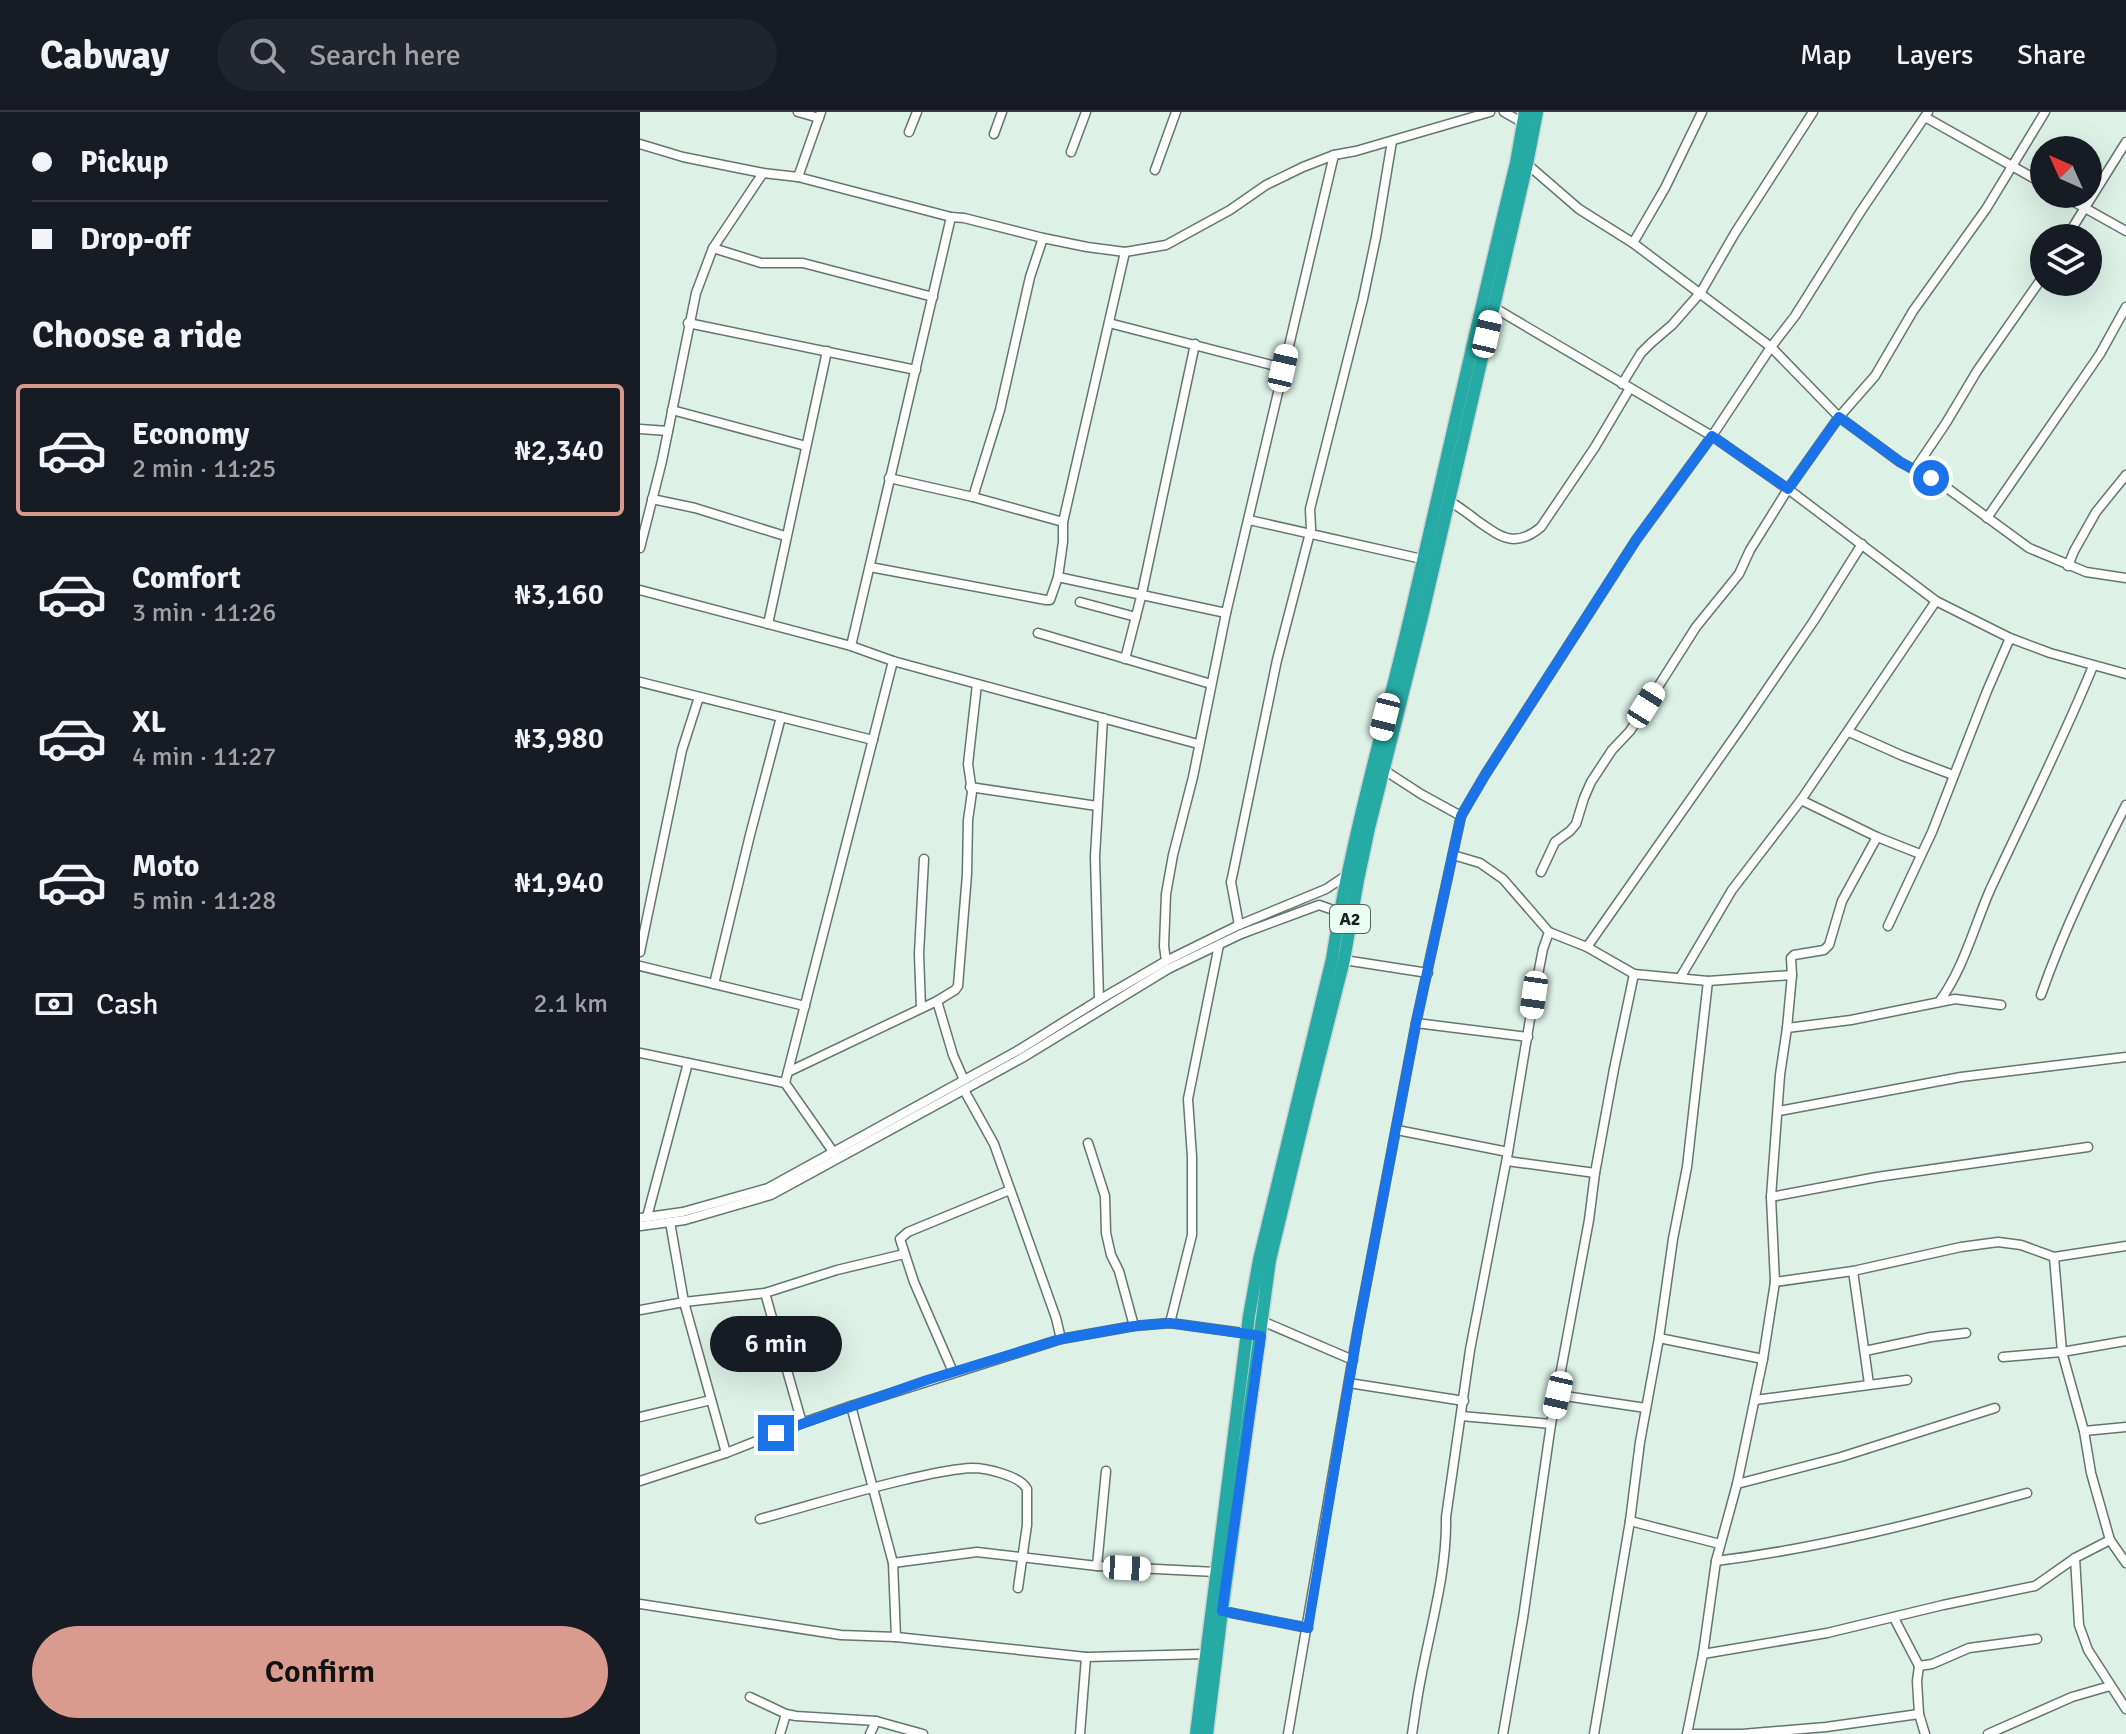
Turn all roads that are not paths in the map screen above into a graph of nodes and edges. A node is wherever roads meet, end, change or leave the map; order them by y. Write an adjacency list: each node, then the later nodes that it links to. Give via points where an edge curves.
1 (798, 112): 13 (street)
2 (917, 112): 15 (street)
3 (1002, 112): 16 (street)
4 (1086, 112): 20 (street)
5 (1176, 112): 24 (street)
6 (1490, 112): 17 (street)
7 (1504, 112): 14 (street)
8 (1537, 112): 22 (highway, A2)
9 (1702, 112): 34 (street)
10 (1813, 112): 37 (street)
11 (2045, 112): 23 (street)
12 (1927, 114): 23 (street); 45 (street)
13 (820, 115): 27 (street)
14 (1524, 119): 71 (highway, A2)
15 (909, 132)
16 (994, 134)
17 (1392, 141): 21 (street); 67 (street, via 1376,237 1310,509)
18 (2126, 142): 28 (street)
19 (640, 144): 25 (street)
20 (1071, 152)
21 (1334, 155): 36 (street, via 1266,185 1166,245); 47 (street)
22 (1527, 164): 34 (street, via 1579,209); 40 (highway, A2)
23 (2013, 165): 26 (street); 51 (street, via 1875,376)
24 (1155, 170)
25 (763, 173): 27 (street); 35 (street)
26 (2030, 175)
27 (798, 177): 30 (street)
28 (2102, 179)
29 (2083, 208): 31 (street); 32 (street)
30 (951, 217): 33 (street); 39 (street)
31 (2074, 224)
32 (2126, 231)
33 (1043, 238): 36 (street); 60 (street)
34 (1633, 243): 37 (street)
35 (713, 248): 39 (street, via 761,263 821,266); 42 (street)
36 (1125, 252): 43 (street)
37 (1701, 292): 45 (street); 49 (street, via 1641,353)
38 (2030, 295): 56 (street)
39 (933, 297): 48 (street)
40 (1493, 307): 49 (street); 62 (highway, A2)
41 (2126, 307): 64 (street, via 2100,354)
42 (688, 323): 46 (street); 50 (street)
43 (1109, 323): 44 (street); 66 (street)
44 (1195, 344): 47 (street); 77 (street)
45 (1771, 347): 51 (street); 54 (street)
46 (827, 351): 48 (street); 55 (street)
47 (1283, 368): 65 (street)
48 (916, 370): 58 (street)
49 (1626, 386): 54 (street); 62 (street, via 1595,447 1533,534 1501,538)
50 (672, 410): 53 (street); 55 (street)
51 (1839, 417): 56 (street); 59 (street)
52 (640, 429): 53 (street)
53 (668, 431): 61 (street)
54 (1712, 436): 59 (street); 105 (street, via 1636,540)
55 (806, 446): 68 (street)
56 (1915, 469): 64 (street)
57 (2126, 475): 72 (street, via 2096,512)
58 (889, 478): 60 (street); 73 (street)
59 (1788, 489): 69 (street); 110 (street, via 1739,574 1696,627 1591,782 1576,824 1555,842)
60 (973, 497): 66 (street)
61 (652, 499): 63 (street); 68 (street)
62 (1448, 500): 99 (highway, A2)
63 (644, 516): 70 (street)
64 (1987, 518): 72 (street, via 2029,548)
65 (1249, 520): 67 (street); 80 (street)
66 (1063, 522): 74 (street)
67 (1310, 532): 71 (street); 113 (street, via 1277,660 1231,882)
68 (785, 536): 82 (street)
69 (1862, 544): 78 (street); 117 (street)
70 (640, 548)
71 (1422, 559): 111 (highway, A2)
72 (2068, 566): 75 (street)
73 (870, 567): 74 (street, via 1046,600); 85 (street)
74 (1058, 577): 77 (street)
75 (2126, 578)
76 (640, 590): 82 (street)
77 (1142, 593): 80 (street); 81 (street)
78 (1936, 601): 84 (street); 96 (street)
79 (1080, 602): 81 (street)
80 (1226, 613): 92 (street)
81 (1136, 617): 86 (street)
82 (768, 624): 85 (street)
83 (1038, 633): 86 (street)
84 (2010, 638): 88 (street); 100 (street)
85 (851, 646): 87 (street)
86 (1125, 659): 92 (street)
87 (893, 661): 91 (street); 97 (street)
88 (2093, 666): 89 (street); 131 (street)
89 (2126, 674)
90 (640, 682): 93 (street)
91 (977, 684): 95 (street); 101 (street)
92 (1211, 684): 98 (street)
93 (699, 697): 94 (street); 118 (street, via 682,750)
94 (781, 717): 97 (street); 127 (street)
95 (1103, 718): 98 (street); 104 (street)
96 (1849, 732): 100 (street); 102 (street)
97 (873, 740): 133 (street)
98 (1198, 744): 120 (street, via 1166,894)
99 (1384, 770): 105 (street); 119 (highway, A2)
100 (1953, 775): 107 (street)
101 (970, 787): 104 (street); 130 (street, via 958,986)
102 (1801, 800): 106 (street); 125 (street, via 1732,890)
103 (2126, 805): 128 (street, via 2062,936)
104 (1097, 806): 129 (street)
105 (1461, 816): 108 (street)
106 (1877, 837): 107 (street); 124 (street, via 1842,901 1829,945 1794,955)
107 (1920, 854): 114 (street)
108 (1453, 855): 115 (street, via 1480,863 1503,879); 122 (street)
109 (924, 859): 134 (street)
110 (1541, 872)
111 (1347, 875): 112 (highway, A2); 113 (street)
112 (1339, 912): 116 (street, via 1319,905); 138 (highway, A2)
113 (1239, 925): 120 (street)
114 (1888, 926)
115 (1549, 932): 117 (street); 137 (street)
116 (1219, 945): 144 (street, via 1168,969 1022,1058); 166 (street, via 1188,1099 1192,1235)
117 (1587, 947): 123 (street)
118 (640, 952)
119 (1344, 960): 122 (street); 138 (highway, A2)
120 (1166, 961): 129 (street)
121 (640, 966): 127 (street)
122 (1428, 973): 135 (street)
123 (1634, 974): 125 (street); 151 (street)
124 (1792, 975): 126 (street); 136 (street)
125 (1680, 978): 126 (street)
126 (1708, 981): 171 (street, via 1687,1167)
127 (714, 984): 133 (street)
128 (2041, 995)
129 (1099, 1000): 144 (street)
130 (937, 1001): 134 (street); 144 (street)
131 (1939, 1002): 132 (street); 136 (street)
132 (2001, 1005)
133 (805, 1006): 142 (street)
134 (921, 1008): 142 (street)
135 (1416, 1023): 137 (street); 146 (street)
136 (1787, 1028): 145 (street)
137 (1528, 1037): 150 (street)
138 (1319, 1038): 165 (highway, A2, via 1270,1260); 168 (highway, A2, via 1259,1260)
139 (640, 1053): 141 (street)
140 (2126, 1057): 145 (street, via 1961,1077)
141 (688, 1063): 143 (street); 154 (street)
142 (788, 1072): 143 (street)
143 (785, 1083): 149 (street)
144 (964, 1085): 149 (street); 152 (street); 155 (street, via 771,1195)
145 (1779, 1111): 153 (street)
146 (1397, 1130): 150 (street); 178 (street)
147 (1088, 1143): 167 (street, via 1105,1196 1111,1255)
148 (2088, 1147): 153 (street)
149 (834, 1153): 154 (street, via 768,1188 683,1212)
150 (1508, 1156): 151 (street); 186 (street)
151 (1595, 1173): 183 (street)
152 (1010, 1190): 158 (street, via 902,1235); 172 (street)
153 (1771, 1197): 161 (street)
154 (644, 1217)
155 (670, 1222): 156 (street); 163 (street)
156 (640, 1226)
157 (2126, 1246): 159 (street)
158 (904, 1254): 162 (street); 179 (street)
159 (2054, 1257): 160 (street, via 1998,1242); 175 (street)
160 (1853, 1271): 161 (street); 174 (street)
161 (1775, 1282): 177 (street)
162 (765, 1293): 163 (street); 192 (street)
163 (684, 1302): 164 (street); 184 (street)
164 (640, 1310)
165 (1262, 1321): 170 (highway, A2); 178 (street)
166 (1170, 1323): 167 (street); 168 (street)
167 (1134, 1326): 172 (street)
168 (1247, 1333): 170 (street); 213 (highway, A2)
169 (1966, 1333): 174 (street)
170 (1261, 1336): 216 (highway, A2)
171 (1659, 1338): 177 (street); 188 (street)
172 (1061, 1339): 179 (street)
173 (2126, 1341): 175 (street)
174 (1865, 1351): 182 (street)
175 (2062, 1352): 176 (street); 195 (street)
176 (2003, 1357)
177 (1763, 1359): 185 (street)
178 (1353, 1360): 181 (street)
179 (953, 1372): 187 (street)
180 (1907, 1380): 182 (street)
181 (1349, 1383): 186 (street); 218 (street)
182 (1869, 1384): 185 (street)
183 (1558, 1395): 188 (street); 193 (street)
184 (711, 1400): 191 (street); 196 (street)
185 (1755, 1400): 199 (street)
186 (1464, 1401): 190 (street)
187 (851, 1406): 192 (street); 200 (street)
188 (1646, 1408): 203 (street)
189 (1995, 1408): 199 (street)
190 (1461, 1416): 193 (street); 238 (street, via 1439,1600)
191 (640, 1417)
192 (802, 1423): 196 (street)
193 (1551, 1424): 239 (street)
194 (2126, 1427): 195 (street)
195 (2084, 1431): 204 (street)
196 (726, 1453): 198 (street)
197 (1106, 1471): 212 (street)
198 (640, 1481)
199 (1737, 1484): 205 (street)
200 (873, 1488): 202 (street); 207 (street, via 973,1468 1021,1481 1028,1496); 210 (street)
201 (2027, 1493): 209 (street, via 1872,1534)
202 (760, 1519)
203 (1630, 1521): 205 (street); 240 (street)
204 (2110, 1540): 206 (street); 208 (street)
205 (1720, 1544): 209 (street)
206 (2123, 1553): 211 (street)
207 (1022, 1557): 210 (street, via 977,1552); 212 (street); 214 (street)
208 (2075, 1558): 217 (street, via 2035,1586); 225 (street, via 2079,1625)
209 (1716, 1561): 222 (street)
210 (893, 1563): 219 (street)
211 (2126, 1563)
212 (1097, 1566): 213 (street)
213 (1216, 1572): 221 (highway, A2)
214 (1018, 1588)
215 (640, 1604): 219 (street, via 841,1635)
216 (1222, 1611): 218 (street); 236 (highway, A2)
217 (1894, 1618): 222 (street); 224 (street)
218 (1308, 1628): 237 (street)
219 (896, 1637): 223 (street)
220 (2037, 1639): 224 (street, via 1969,1648)
221 (1205, 1654): 223 (street); 235 (highway, A2)
222 (1703, 1654): 241 (street)
223 (1086, 1657): 234 (street)
224 (1919, 1666): 229 (street)
225 (2110, 1686): 227 (street); 243 (street)
226 (750, 1697): 228 (street)
227 (2126, 1709)
228 (786, 1714): 230 (street); 231 (street)
229 (1919, 1714): 241 (street, via 1742,1734); 242 (street)
230 (876, 1721): 232 (street); 233 (street)
231 (780, 1734)
232 (870, 1734)
233 (923, 1734)
234 (1080, 1734)
235 (1196, 1734)
236 (1207, 1734)
237 (1288, 1734)
238 (1412, 1734)
239 (1503, 1734)
240 (1594, 1734)
241 (1687, 1734)
242 (1925, 1734)
243 (1988, 1734)

